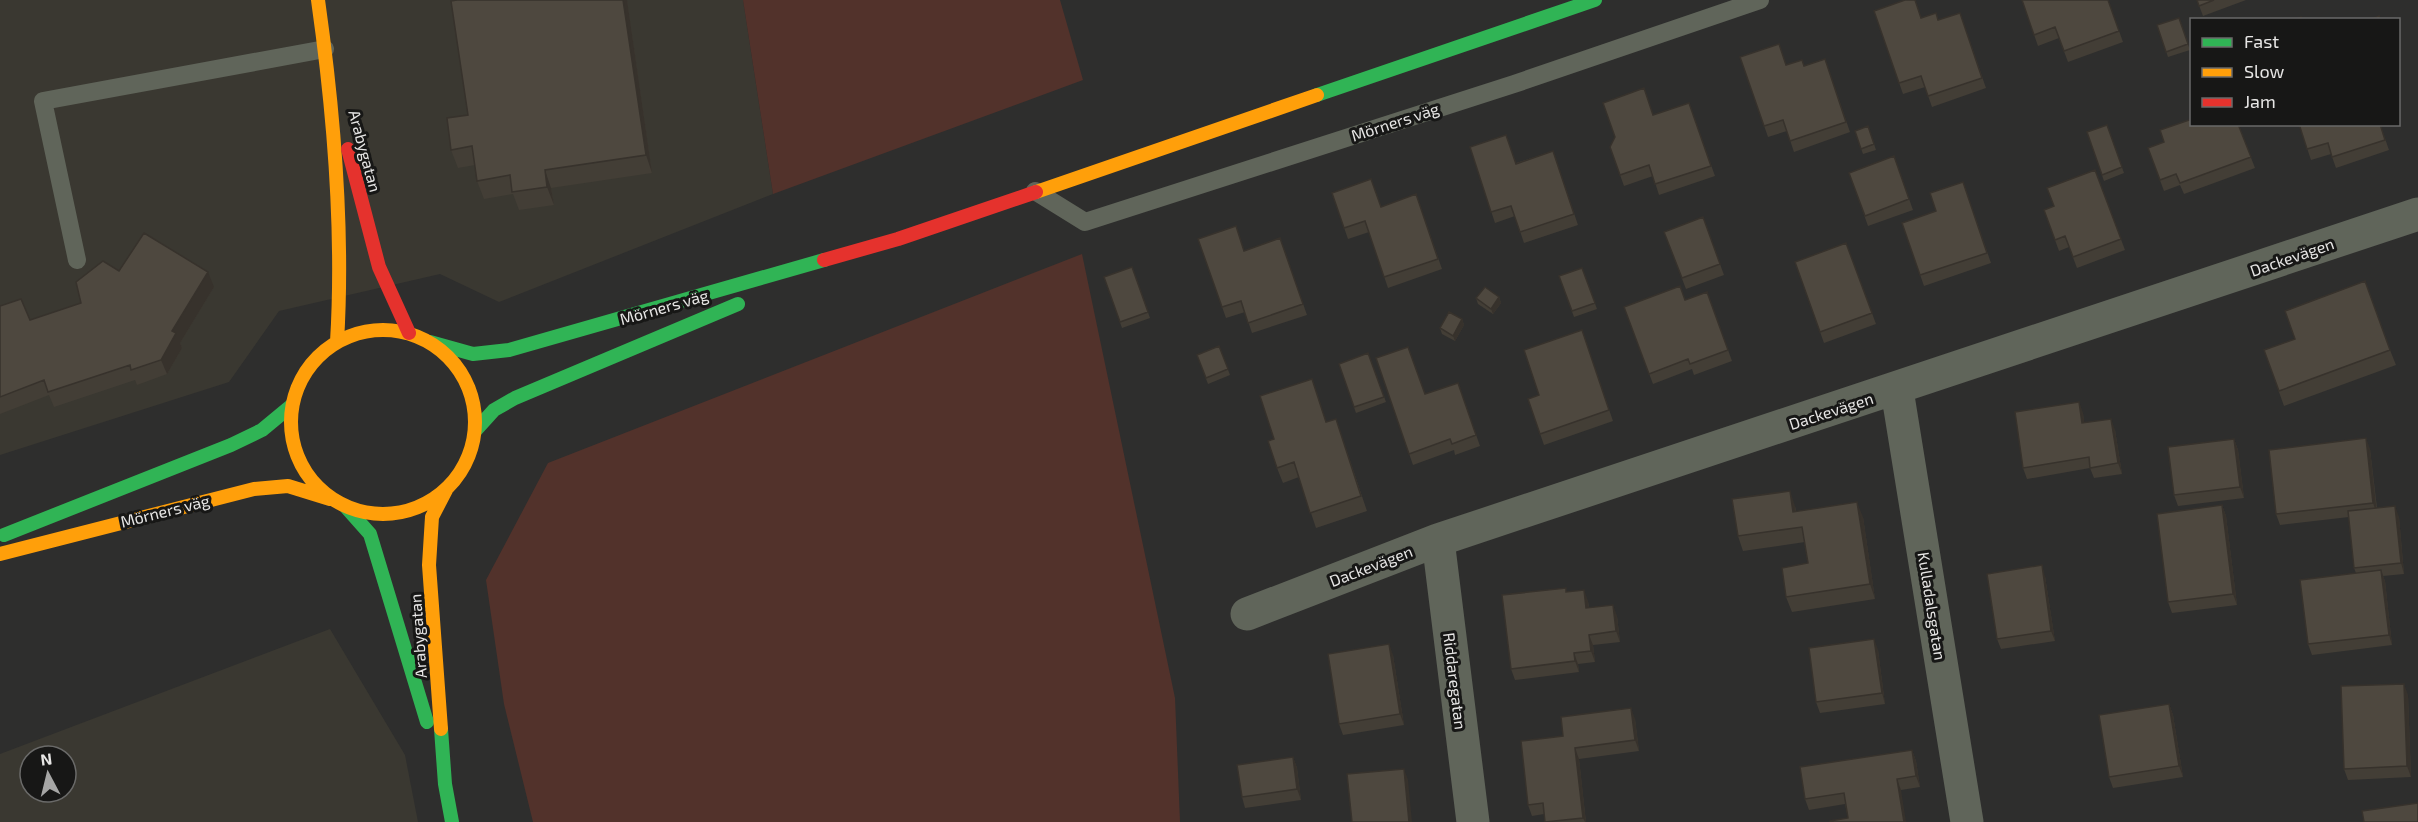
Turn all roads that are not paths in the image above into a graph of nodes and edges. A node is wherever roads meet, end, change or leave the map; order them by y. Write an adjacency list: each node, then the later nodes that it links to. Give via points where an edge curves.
1 (318, 0): 4 (main road, Arabygatan)
2 (1595, 0): 6 (main road, Mörners väg)
3 (1761, 0): 6 (lane, Mörners väg, via 1085,222)
4 (325, 49): 5 (main road, Arabygatan); 9 (lane, via 43,101)
5 (329, 78): 12 (main road, Arabygatan, via 381,271 397,314); 13 (main road, Arabygatan, via 341,278)
6 (1035, 191): 8 (main road, Mörners väg)
7 (2418, 214): 15 (street, Dackevägen)
8 (897, 239): 10 (main road, Mörners väg); 14 (main road, Mörners väg, via 498,353 472,356)
9 (78, 260)
10 (777, 288)
11 (755, 297): 17 (main road, Mörners väg, via 515,398 494,410)
12 (409, 333): 13 (main road, via 369,330); 14 (main road)
13 (337, 342): 16 (main road, via 307,367)
14 (430, 342): 17 (main road, via 455,364 471,393)
15 (1897, 390): 22 (street, Dackevägen); 28 (street, Kulladalsgatan)
16 (291, 406): 19 (main road, via 292,444 305,472); 21 (main road, Mörners väg, via 262,430 231,445)
17 (475, 431): 18 (main road, via 465,465)
18 (446, 490): 20 (main road, via 425,504 394,514 358,512); 25 (main road, Arabygatan, via 432,517 429,565)
19 (330, 499): 20 (main road); 23 (main road, Mörners väg, via 288,486 254,489)
20 (346, 507): 25 (main road, Arabygatan, via 370,534 380,561)
21 (0, 537)
22 (1438, 540): 24 (street, Dackevägen); 27 (street, Riddaregatan)
23 (0, 554)
24 (1247, 614)
25 (446, 784): 26 (main road, Arabygatan)
26 (452, 822)
27 (1473, 822)
28 (1967, 822)

